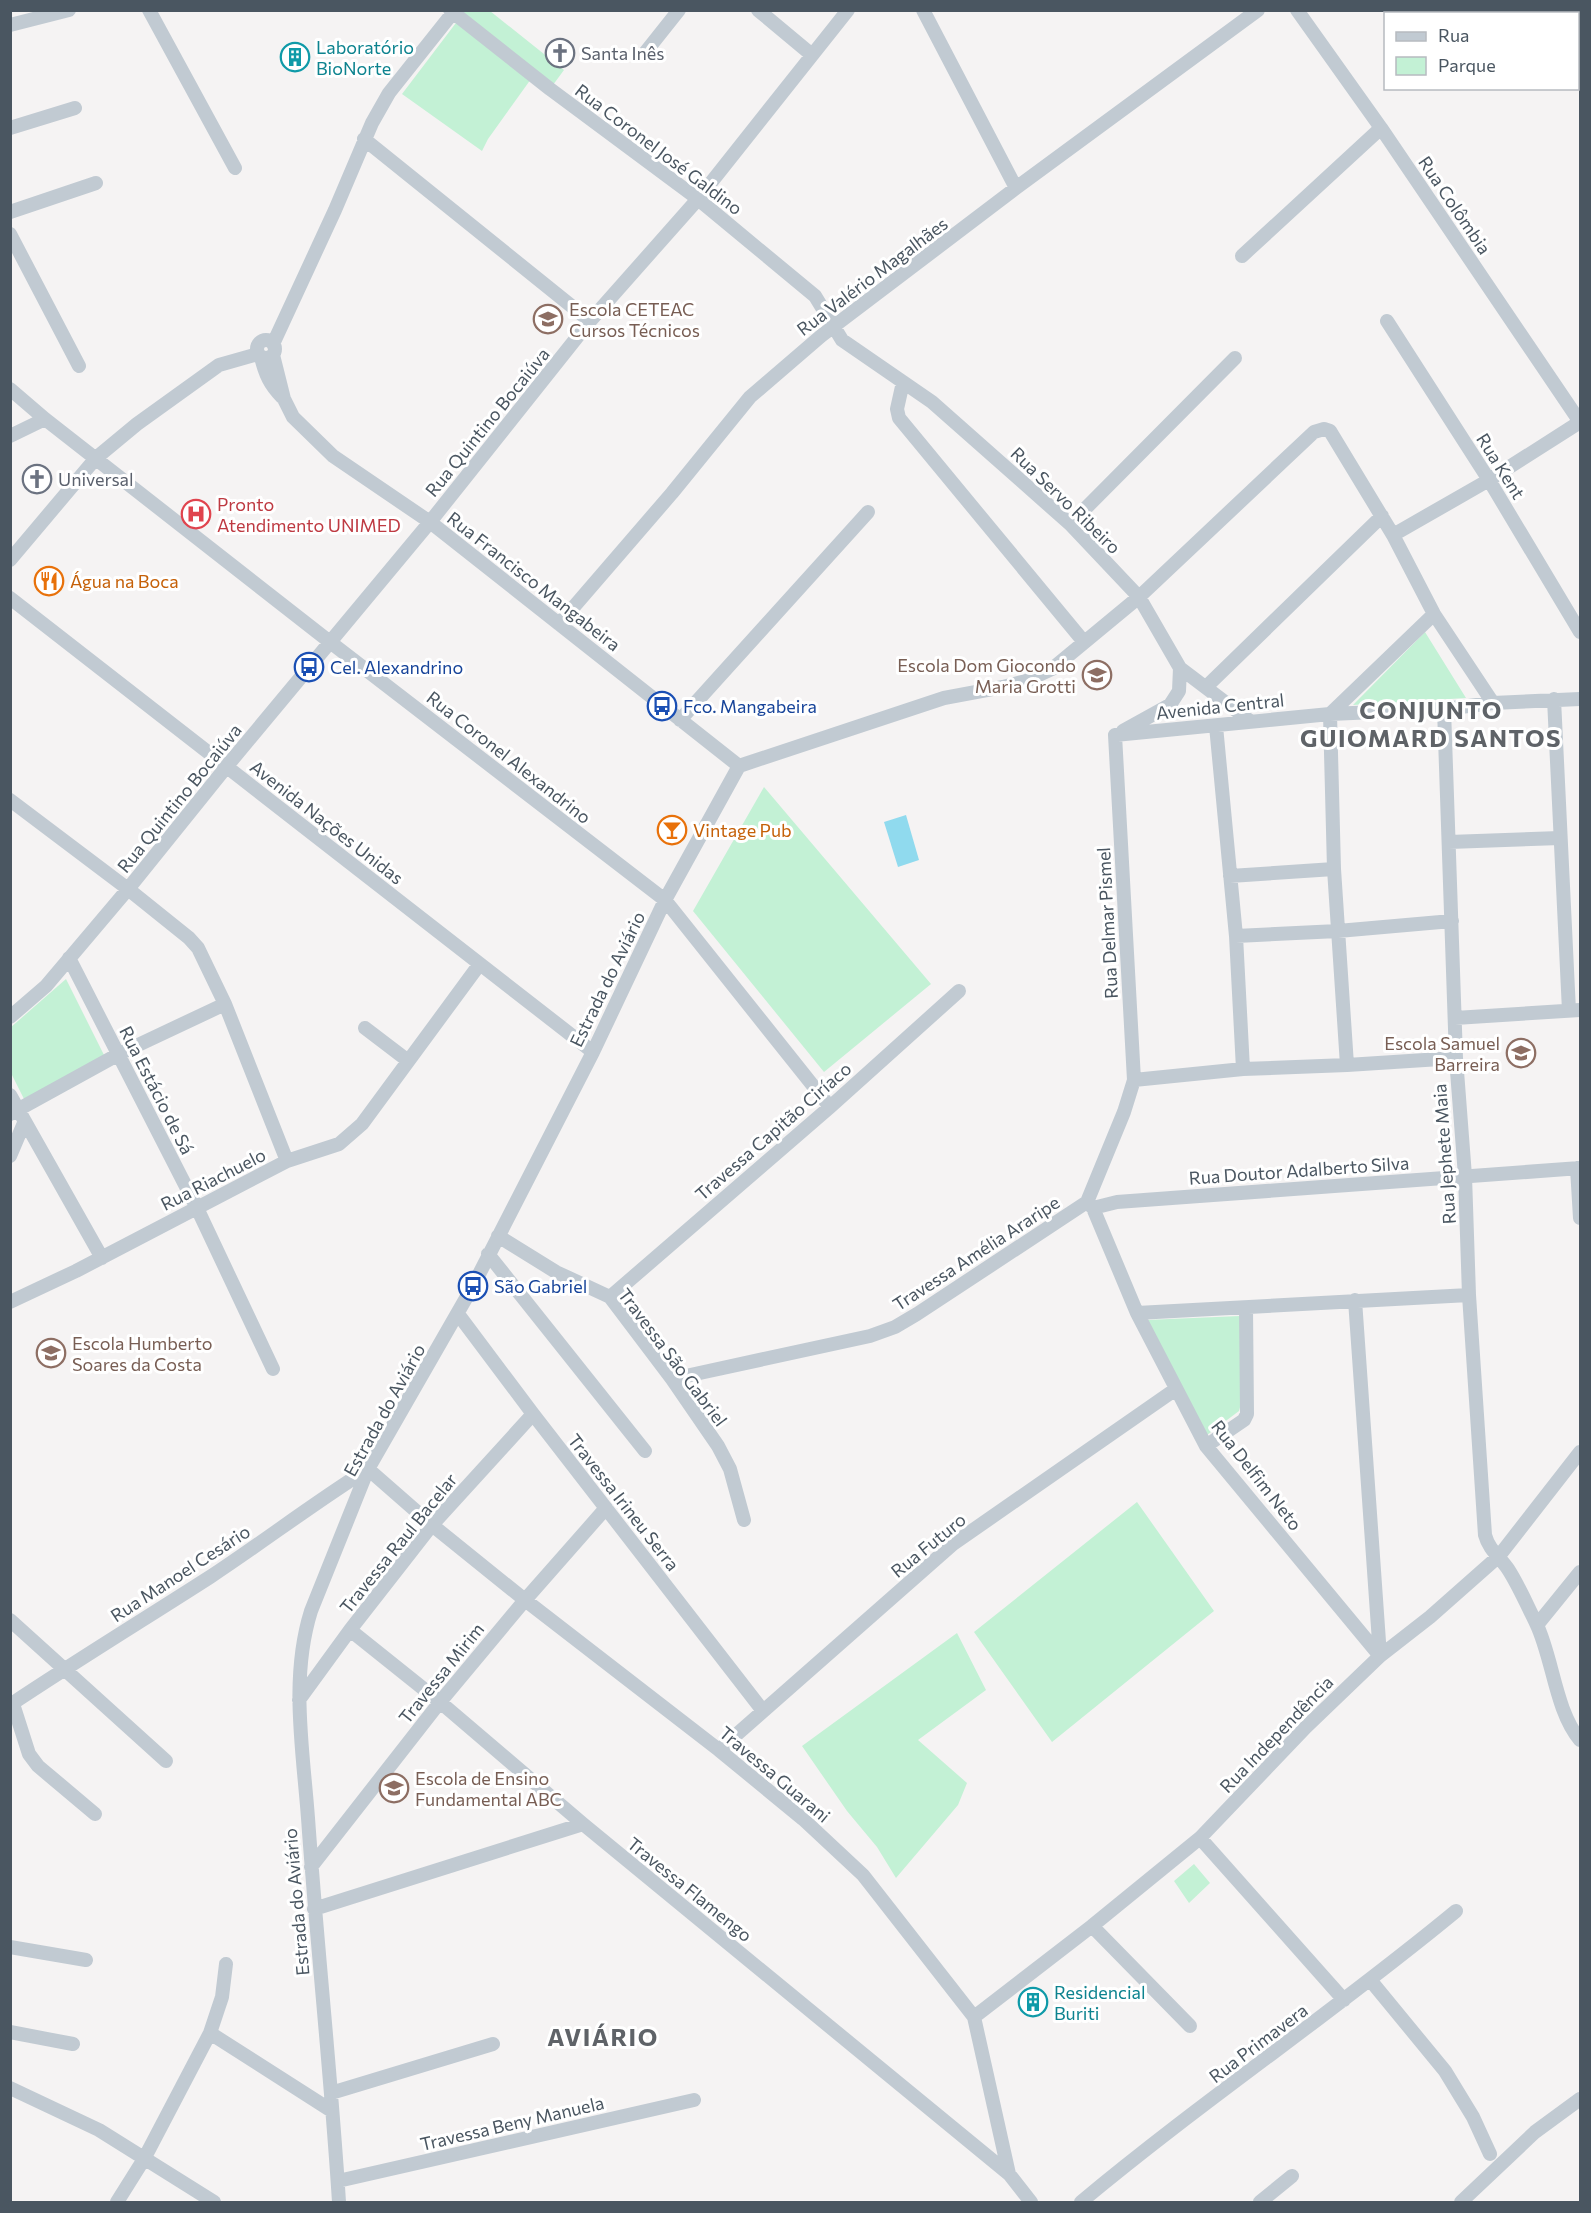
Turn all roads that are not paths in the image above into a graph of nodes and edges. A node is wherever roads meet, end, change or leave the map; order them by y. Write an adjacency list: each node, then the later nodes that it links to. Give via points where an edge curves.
1 (69, 10): 10 (street)
2 (149, 10): 17 (street)
3 (679, 10): 11 (street)
4 (758, 10): 12 (street)
5 (848, 10): 12 (street, Rua Quintino Bocaiúva)
6 (923, 10): 19 (street)
7 (1258, 10): 19 (street, Rua Valério Magalhães)
8 (1297, 10): 15 (street, Rua Colômbia)
9 (453, 11): 16 (street, via 389,93); 20 (street, Rua Coronel José Galdino)
10 (10, 25)
11 (644, 54)
12 (812, 55): 20 (street, Rua Quintino Bocaiúva)
13 (75, 108): 14 (street)
14 (10, 128)
15 (1381, 128): 23 (street); 33 (street, Rua Colômbia)
16 (364, 139): 24 (street); 27 (street, via 330,220)
17 (235, 168)
18 (96, 183): 21 (street)
19 (1016, 188): 26 (street, Rua Valério Magalhães)
20 (698, 199): 24 (street, Rua Quintino Bocaiúva); 26 (street, Rua Coronel José Galdino, via 815,296)
21 (10, 213)
22 (10, 234): 29 (street)
23 (1242, 256)
24 (591, 321): 39 (street, Rua Quintino Bocaiúva)
25 (1388, 321): 36 (street, Rua Kent)
26 (834, 327): 30 (street, Rua Servo Ribeiro, via 842,340); 46 (street, Rua Valério Magalhães, via 750,398)
27 (265, 349): 35 (street, via 219,365); 39 (street, Rua Francisco Mangabeira, via 293,417 333,456)
28 (1235, 358): 40 (street)
29 (79, 366)
30 (903, 382): 40 (street, Rua Servo Ribeiro, via 932,402); 49 (street, via 899,418)
31 (10, 389): 32 (street, Rua Coronel Alexandrino)
32 (45, 419): 34 (street); 35 (street, Rua Coronel Alexandrino)
33 (1581, 422): 36 (street)
34 (10, 436)
35 (96, 458): 42 (street); 48 (street, Rua Coronel Alexandrino)
36 (1490, 480): 41 (street); 47 (street, Rua Kent)
37 (868, 512): 58 (street)
38 (1382, 516): 41 (street); 43 (street, via 1330,431 1320,429); 51 (street)
39 (430, 522): 46 (street, Rua Francisco Mangabeira); 48 (street, Rua Quintino Bocaiúva)
40 (1070, 524): 43 (street, Rua Servo Ribeiro)
41 (1393, 535): 45 (street)
42 (10, 560)
43 (1139, 597): 49 (street); 50 (street, Rua Servo Ribeiro)
44 (10, 598): 63 (street, Avenida Nações Unidas)
45 (1434, 614): 54 (street); 57 (street)
46 (559, 624): 58 (street, Rua Francisco Mangabeira)
47 (1581, 632)
48 (330, 642): 63 (street, Rua Quintino Bocaiúva); 71 (street, Rua Coronel Alexandrino)
49 (1084, 642): 64 (street, via 1052,669 1026,681 944,698)
50 (1180, 668): 51 (street, Rua Servo Ribeiro); 55 (street, via 1179,691)
51 (1206, 687): 59 (street, Rua Servo Ribeiro)
52 (1554, 699): 53 (street, Avenida Central); 54 (street, Avenida Central); 66 (street)
53 (1581, 699)
54 (1493, 703): 56 (street, Avenida Central)
55 (1170, 705): 61 (street); 62 (street)
56 (1444, 709): 57 (street, Avenida Central); 67 (street, Rua Jephete Maia)
57 (1330, 714): 59 (street, Avenida Central); 68 (street)
58 (680, 720): 64 (street, Rua Francisco Mangabeira)
59 (1250, 721): 60 (street, Avenida Central)
60 (1216, 726): 61 (street, Avenida Central); 69 (street)
61 (1179, 729): 62 (street, Avenida Central)
62 (1115, 735): 89 (street, Rua Delmar Pismel)
63 (227, 766): 70 (street, Rua Quintino Bocaiúva); 76 (street, Avenida Nações Unidas)
64 (739, 766): 71 (street, Estrada do Aviário)
65 (10, 800): 70 (street)
66 (1560, 838): 67 (street); 80 (street)
67 (1449, 842): 72 (street, Rua Jephete Maia)
68 (1334, 869): 69 (street); 73 (street)
69 (1230, 876): 74 (street)
70 (128, 889): 75 (street, Rua Quintino Bocaiúva); 78 (street, via 198,948)
71 (665, 900): 83 (street, Estrada do Aviário); 91 (street, Rua Coronel Alexandrino)
72 (1452, 921): 73 (street); 81 (street, Rua Jephete Maia)
73 (1338, 931): 74 (street); 87 (street)
74 (1236, 936): 88 (street)
75 (69, 958): 79 (street, Rua Quintino Bocaiúva, via 46,986); 84 (street, Rua Estácio de Sá)
76 (479, 965): 83 (street, Avenida Nações Unidas); 86 (street, Rua Riachuelo)
77 (959, 991): 91 (street, Travessa Capitão Ciríaco)
78 (225, 1004): 84 (street); 94 (street)
79 (13, 1011)
80 (1575, 1011): 81 (street)
81 (1455, 1018): 85 (street, Rua Jephete Maia)
82 (365, 1028): 86 (street)
83 (593, 1052): 100 (street, Estrada do Aviário)
84 (119, 1054): 92 (street); 98 (street, Rua Estácio de Sá)
85 (1456, 1058): 87 (street); 96 (street, Rua Jephete Maia)
86 (407, 1060): 94 (street, Rua Riachuelo, via 351,1135 339,1144)
87 (1347, 1065): 88 (street)
88 (1243, 1069): 89 (street)
89 (1134, 1080): 97 (street, Rua Delmar Pismel)
90 (10, 1095): 92 (street)
91 (830, 1107): 104 (street, Travessa Capitão Ciríaco)
92 (18, 1116): 93 (street); 102 (street)
93 (10, 1156)
94 (286, 1161): 98 (street, Rua Riachuelo)
95 (1579, 1168): 96 (street, Rua Doutor Adalberto Silva); 99 (street)
96 (1465, 1176): 97 (street, Rua Doutor Adalberto Silva); 103 (street, Rua Jephete Maia)
97 (1090, 1205): 108 (street, Rua Delfim Neto); 111 (street, Travessa Amélia Araripe, via 895,1327 870,1336)
98 (197, 1208): 102 (street, Rua Riachuelo); 110 (street, Rua Estácio de Sá)
99 (1581, 1218)
100 (498, 1236): 101 (street, Estrada do Aviário); 104 (street, Travessa São Gabriel, via 556,1272)
101 (488, 1254): 109 (street, Estrada do Aviário); 115 (street)
102 (102, 1257): 106 (street, Rua Riachuelo)
103 (1469, 1295): 105 (street); 121 (street, Rua Jephete Maia, via 1485,1535 1490,1549)
104 (610, 1297): 111 (street, Travessa São Gabriel)
105 (1355, 1300): 107 (street); 127 (street)
106 (10, 1302)
107 (1246, 1308): 108 (street); 114 (street, via 1247,1414)
108 (1137, 1313): 112 (street, Rua Delfim Neto)
109 (458, 1314): 113 (street, Travessa Irineu Serra); 117 (street, Estrada do Aviário)
110 (273, 1369)
111 (672, 1379): 119 (street, Travessa São Gabriel, via 730,1469)
112 (1176, 1389): 114 (street, Rua Delfim Neto); 132 (street, Rua Futuro, via 953,1544)
113 (532, 1414): 118 (street, Travessa Irineu Serra); 120 (street, Travessa Raul Bacelar)
114 (1206, 1446): 127 (street, Rua Delfim Neto)
115 (645, 1451)
116 (1581, 1452): 121 (street, Rua Independência)
117 (368, 1469): 120 (street, Travessa Guarani); 128 (street, Rua Manoel Cesário, via 211,1576); 129 (street, Estrada do Aviário, via 310,1611 300,1656)
118 (606, 1508): 123 (street, Travessa Mirim); 132 (street, Travessa Irineu Serra)
119 (744, 1520)
120 (432, 1525): 123 (street, Travessa Guarani); 126 (street, Travessa Raul Bacelar)
121 (1499, 1557): 125 (street, Rua Jephete Maia); 127 (street, Rua Independência)
122 (1581, 1572): 125 (street)
123 (525, 1600): 130 (street, Travessa Mirim); 134 (street, Travessa Guarani)
124 (10, 1620): 128 (street)
125 (1537, 1626): 133 (street, Rua Jephete Maia, via 1565,1711)
126 (350, 1630): 129 (street, Travessa Raul Bacelar); 130 (street, Travessa Flamengo)
127 (1380, 1656): 138 (street, Rua Independência)
128 (63, 1669): 131 (street, Rua Manoel Cesário); 135 (street)
129 (299, 1700): 139 (street, Estrada do Aviário)
130 (440, 1702): 137 (street, Travessa Flamengo); 139 (street, Travessa Mirim)
131 (12, 1704): 136 (street, via 29,1755)
132 (763, 1711): 134 (street, Rua Futuro)
133 (1581, 1740)
134 (719, 1750): 148 (street, Travessa Guarani, via 863,1875)
135 (166, 1761)
136 (95, 1814)
137 (583, 1824): 140 (street); 161 (street, Travessa Flamengo)
138 (1200, 1838): 142 (street, Rua Independência); 147 (street)
139 (311, 1867): 140 (street, Estrada do Aviário)
140 (314, 1909): 155 (street, Estrada do Aviário)
141 (1456, 1911): 146 (street, Rua Primavera)
142 (1092, 1926): 148 (street, Rua Independência); 149 (street)
143 (10, 1947): 144 (street)
144 (86, 1960)
145 (226, 1964): 151 (street, via 222,1997)
146 (1371, 1981): 147 (street, Rua Primavera); 159 (street, via 1445,2071)
147 (1344, 2000): 168 (street, Rua Primavera)
148 (974, 2017): 161 (street, Travessa Guarani)
149 (1190, 2026)
150 (10, 2032): 152 (street)
151 (210, 2033): 158 (street); 160 (street)
152 (73, 2044)
153 (494, 2044): 155 (street)
154 (10, 2088): 160 (street, via 99,2130)
155 (331, 2093): 158 (street, Estrada do Aviário)
156 (1581, 2099): 170 (street, via 1535,2132)
157 (694, 2100): 163 (street, Travessa Beny Manuela)
158 (332, 2111): 163 (street, Estrada do Aviário)
159 (1490, 2154)
160 (144, 2159): 164 (street); 165 (street)
161 (1009, 2174): 167 (street, Travessa Guarani)
162 (1292, 2176): 169 (street)
163 (338, 2181): 166 (street, Estrada do Aviário)
164 (117, 2202)
165 (214, 2202)
166 (339, 2202)
167 (1031, 2202)
168 (1081, 2202)
169 (1260, 2202)
170 (1461, 2202)

